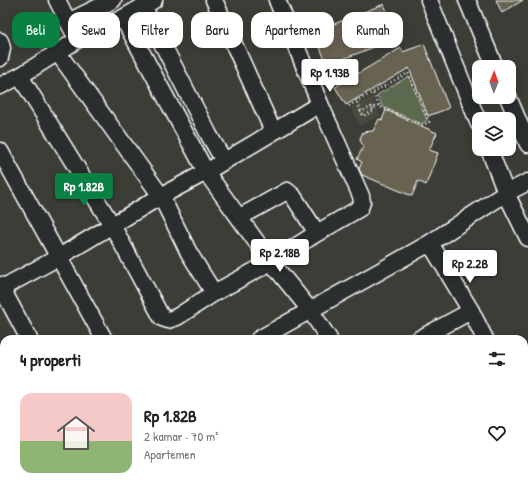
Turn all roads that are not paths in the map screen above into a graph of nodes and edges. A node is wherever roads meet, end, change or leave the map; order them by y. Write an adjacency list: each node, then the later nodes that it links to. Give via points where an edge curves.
1 (57, 0): 11 (street)
2 (113, 0): 8 (street)
3 (214, 0): 22 (street)
4 (276, 0): 19 (street)
5 (429, 0): 21 (street)
6 (467, 0): 16 (street)
7 (149, 3): 9 (street); 26 (street, via 209,135)
8 (88, 12)
9 (123, 18): 10 (street); 27 (street)
10 (120, 19)
11 (68, 22)
12 (0, 41): 15 (street)
13 (68, 46): 14 (street)
14 (58, 53): 17 (street); 30 (street)
15 (0, 58)
16 (492, 60)
17 (20, 76): 18 (street); 32 (street)
18 (0, 86)
19 (320, 104): 22 (street); 33 (street, via 362,202 360,208)
20 (511, 104): 23 (street)
21 (474, 112)
22 (273, 131): 26 (street)
23 (528, 144)
24 (0, 151): 36 (street)
25 (492, 156): 29 (street)
26 (224, 161): 27 (street)
27 (206, 172): 30 (street); 31 (street)
28 (528, 182): 29 (street)
29 (506, 193): 34 (street); 35 (street)
30 (161, 196): 32 (street); 39 (street, via 189,253)
31 (240, 217): 33 (street, via 286,191 293,196); 37 (street)
32 (112, 225): 36 (street); 39 (street, via 162,318 168,320 177,317)
33 (317, 233): 37 (street)
34 (528, 238)
35 (430, 243): 40 (street); 41 (street)
36 (59, 257): 38 (street); 43 (street)
37 (271, 262): 39 (street); 40 (street)
38 (1, 286): 42 (street)
39 (214, 293)
40 (310, 310): 44 (street); 45 (street)
41 (470, 311): 46 (street); 47 (street)
42 (27, 335)
43 (102, 335)
44 (266, 335)
45 (326, 335)
46 (426, 335)
47 (483, 335)

